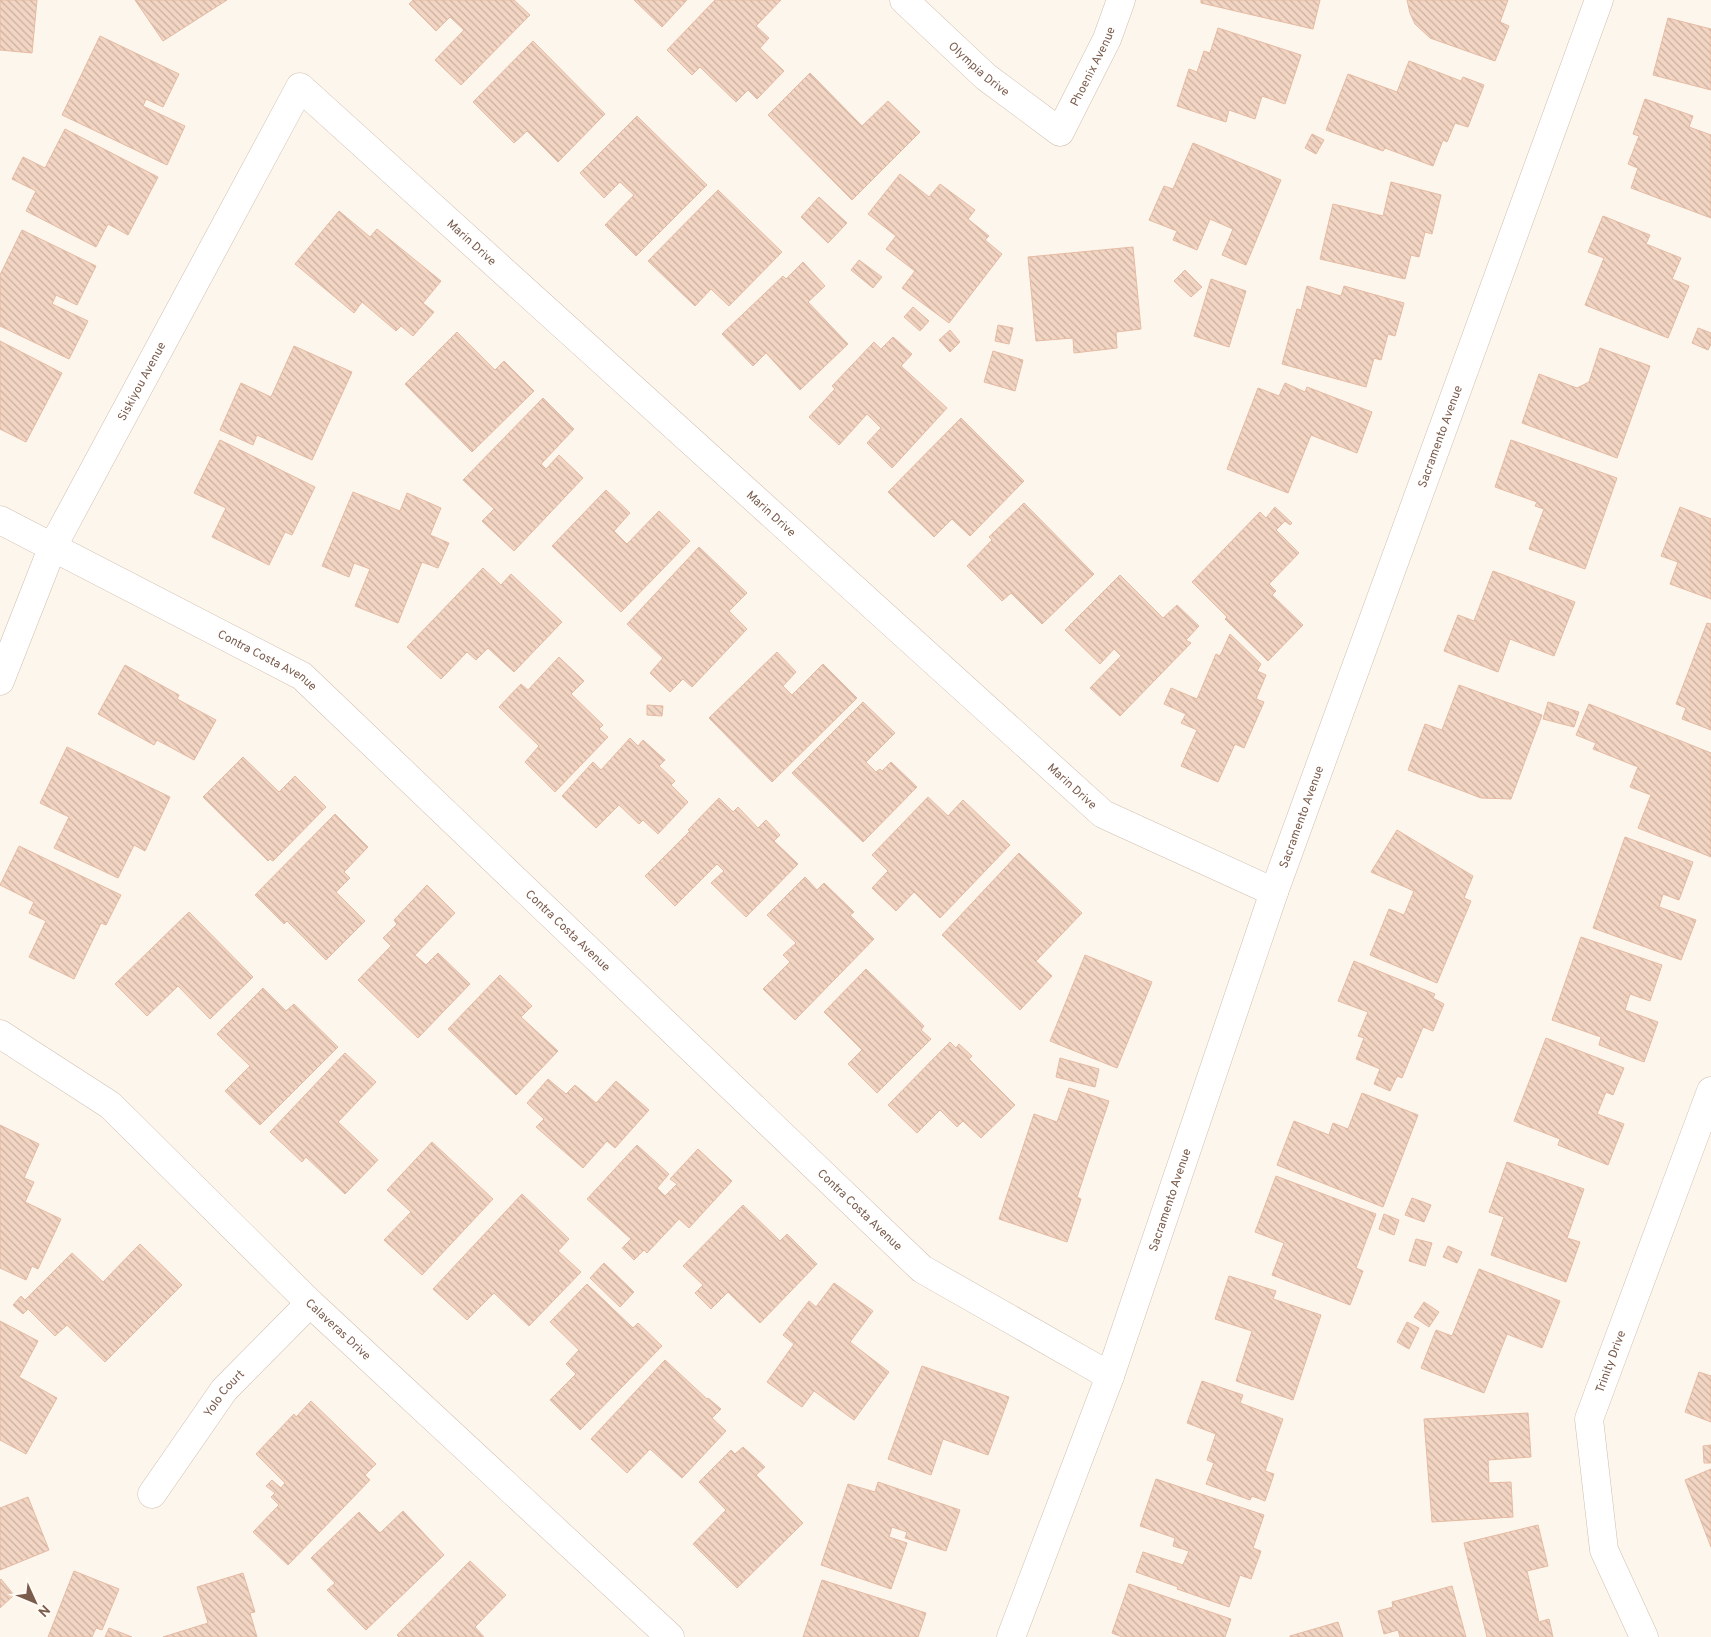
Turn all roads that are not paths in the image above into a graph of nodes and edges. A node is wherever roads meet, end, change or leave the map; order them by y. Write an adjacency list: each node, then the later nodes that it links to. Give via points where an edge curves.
1 (904, 0): 5 (street, Olympia Drive, via 986,77)
2 (1121, 0): 5 (street, Phoenix Avenue, via 1107,39)
3 (1599, 0): 9 (street, Sacramento Avenue)
4 (300, 87): 7 (street, Siskiyou Avenue); 9 (street, Marin Drive, via 1103,814)
5 (1060, 132)
6 (0, 520): 7 (street, Contra Costa Avenue)
7 (53, 546): 8 (street, Siskiyou Avenue); 13 (street, Contra Costa Avenue, via 302,676 922,1269)
8 (0, 681)
9 (1274, 892): 13 (street, Sacramento Avenue)
10 (0, 1034): 12 (street, Calaveras Drive, via 110,1105)
11 (1711, 1090): 17 (street, Trinity Drive, via 1589,1419 1604,1550)
12 (310, 1303): 14 (street, Yolo Court, via 224,1390); 15 (street, Calaveras Drive)
13 (1110, 1376): 16 (street, Sacramento Avenue)
14 (152, 1494)
15 (670, 1637)
16 (1011, 1637)
17 (1644, 1637)

